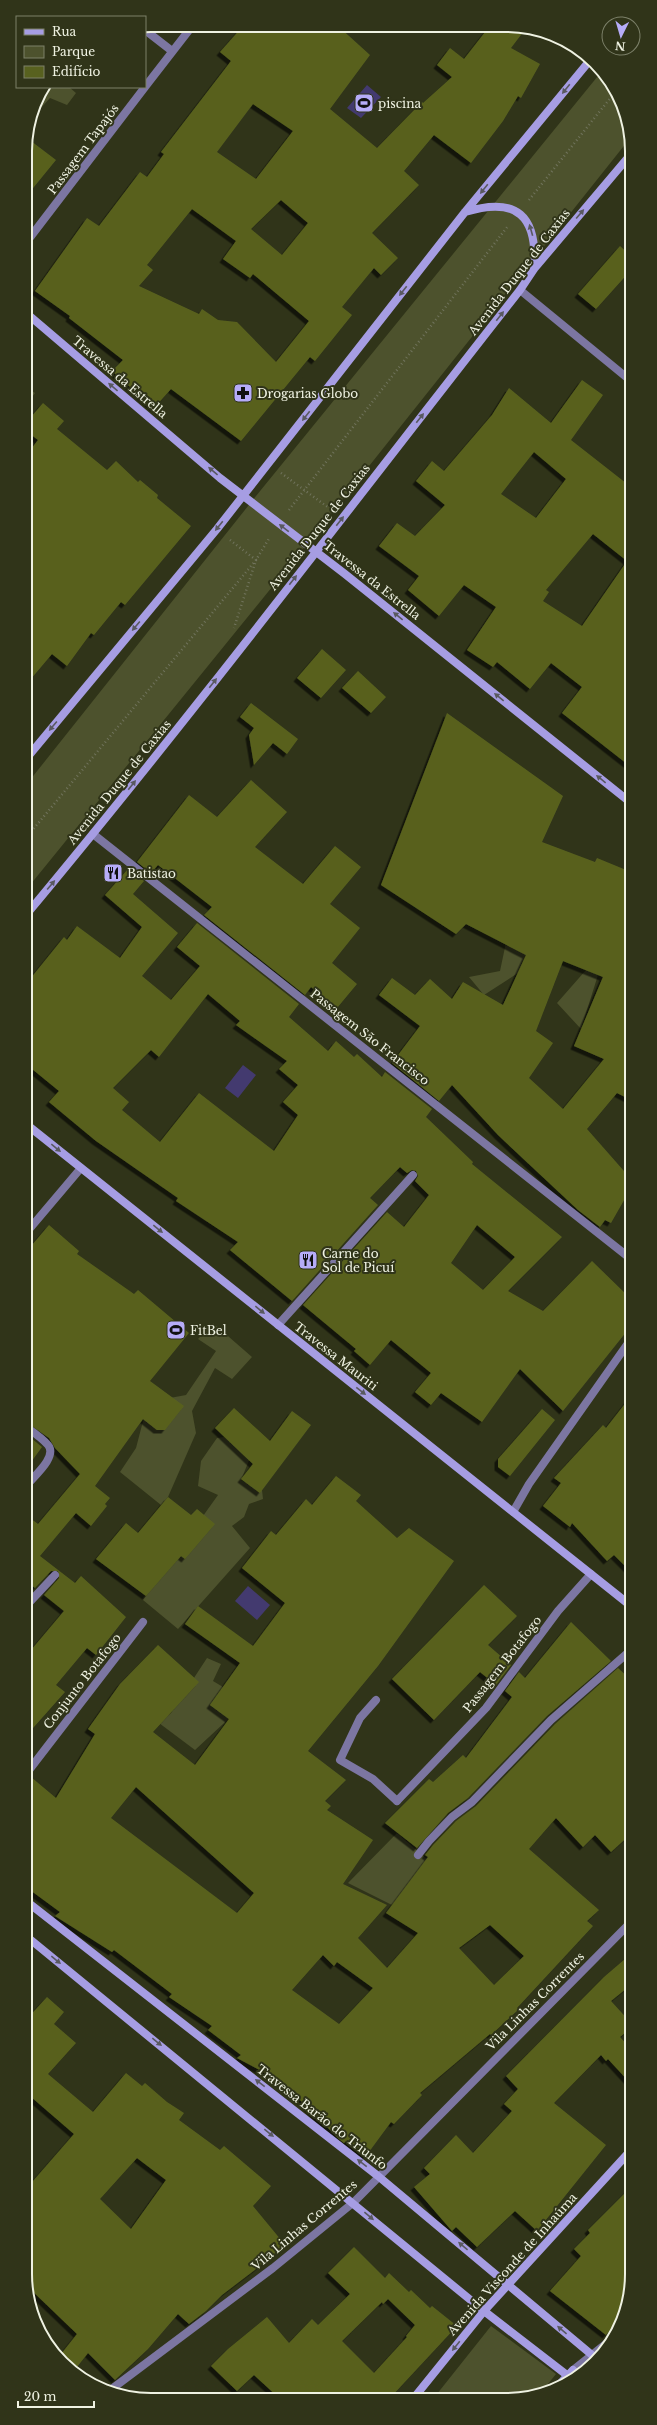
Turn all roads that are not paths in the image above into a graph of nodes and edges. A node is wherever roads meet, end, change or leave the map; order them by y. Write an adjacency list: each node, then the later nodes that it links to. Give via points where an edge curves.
1 (148, 32): 3 (street)
2 (187, 32): 3 (street, Passagem Tapajós)
3 (172, 51): 5 (street, Passagem Tapajós)
4 (587, 64): 8 (main road, one-way to 8)
5 (146, 86)
6 (144, 88): 9 (street, Passagem Tapajós)
7 (625, 161): 10 (main road, Avenida Duque de Caxias, one-way to 7)
8 (465, 212): 10 (main road, one-way to 8, via 532,231 528,221 519,213 492,206); 14 (main road, one-way to 14)
9 (32, 235)
10 (534, 269): 11 (main road, Avenida Duque de Caxias)
11 (520, 290): 13 (street); 15 (main road, Avenida Duque de Caxias, one-way to 11)
12 (32, 318): 14 (main road, Travessa da Estrella, one-way to 12)
13 (625, 376)
14 (243, 496): 15 (main road, Travessa da Estrella, one-way to 14); 16 (main road, one-way to 16)
15 (315, 551): 17 (main road, Travessa da Estrella, one-way to 15); 18 (main road, Avenida Duque de Caxias, one-way to 15)
16 (32, 752)
17 (625, 798)
18 (93, 834): 19 (main road, Avenida Duque de Caxias, one-way to 18); 24 (street, Passagem São Francisco)
19 (32, 908)
20 (32, 1129): 21 (main road, Travessa Mauriti, one-way to 21)
21 (81, 1168): 23 (street); 25 (main road, Travessa Mauriti, one-way to 25)
22 (413, 1175): 25 (street)
23 (32, 1226)
24 (625, 1255)
25 (278, 1325): 29 (main road, Travessa Mauriti, one-way to 29)
26 (625, 1348): 29 (street)
27 (32, 1432): 28 (street, via 48,1445 50,1452 49,1458)
28 (32, 1479)
29 (513, 1512): 30 (main road, Travessa Mauriti)
30 (591, 1574): 33 (main road, Travessa Mauriti); 36 (street, Passagem Botafogo, via 558,1611 486,1708 397,1801 373,1778 340,1760 360,1718)
31 (55, 1575): 32 (street)
32 (32, 1600)
33 (625, 1601)
34 (143, 1622): 37 (street, Conjunto Botafogo)
35 (625, 1656): 38 (street, via 551,1720 472,1802 433,1836)
36 (376, 1700)
37 (32, 1766)
38 (418, 1856)
39 (32, 1906): 43 (main road, Travessa Barão do Triunfo, one-way to 39)
40 (625, 1929): 43 (street, Vila Linhas Correntes)
41 (32, 1941): 44 (main road, one-way to 44)
42 (625, 2157): 45 (main road, Avenida Visconde de Inhaúma)
43 (378, 2176): 44 (street, Vila Linhas Correntes); 45 (main road, Travessa Barão do Triunfo, one-way to 43)
44 (354, 2202): 46 (main road, one-way to 46); 49 (street, Vila Linhas Correntes, via 273,2268)
45 (508, 2284): 46 (main road, Avenida Visconde de Inhaúma); 47 (main road, Travessa Barão do Triunfo, one-way to 45)
46 (484, 2310): 48 (main road); 50 (main road, Avenida Visconde de Inhaúma, one-way to 50)
47 (593, 2355)
48 (570, 2374)
49 (114, 2387)
50 (418, 2393)

